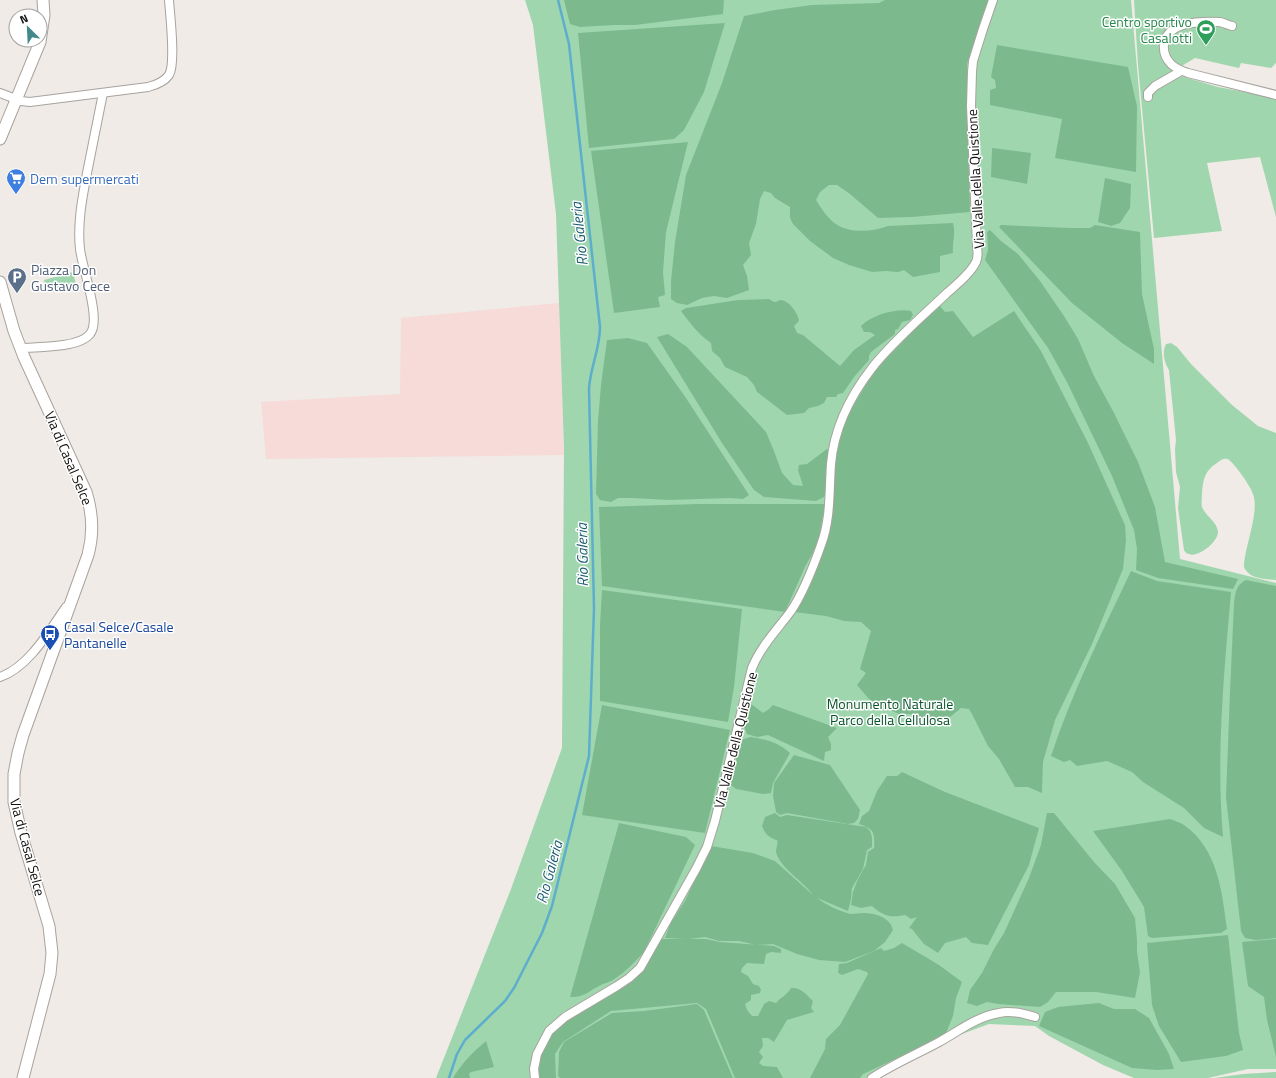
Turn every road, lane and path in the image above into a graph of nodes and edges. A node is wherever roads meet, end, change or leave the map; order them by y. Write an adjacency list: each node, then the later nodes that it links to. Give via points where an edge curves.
1 (43, 0): 10 (main road, via 40,42)
2 (169, 0): 7 (street, via 172,44 172,67 169,75 162,82 151,86)
3 (993, 0): 18 (street, Via Valle della Quistione, via 973,61 972,72 971,106 978,256 976,263 880,359 846,409 831,463 831,484 822,542 792,610 763,646 752,668 715,821 702,858 640,968 629,978 554,1026 544,1038 537,1054)
4 (1232, 26): 5 (street, via 1220,22 1197,23 1181,25 1172,30 1163,45 1171,64)
5 (1181, 71): 8 (street); 9 (street, via 1155,86 1148,93)
6 (0, 93): 10 (street)
7 (103, 93): 10 (street, via 30,102); 13 (street, via 84,189 80,228 80,250 91,299 94,327 91,334 79,342)
8 (1276, 95)
9 (1148, 97)
10 (16, 100): 11 (main road)
11 (0, 139)
12 (0, 282): 13 (main road, Via di Casal Selce)
13 (20, 348): 14 (main road, Via di Casal Selce, via 84,487 90,506 93,527 91,542)
14 (72, 600): 15 (street, via 25,661); 17 (main road, Via di Casal Selce, via 23,735 14,774 13,797 52,946 50,974)
15 (0, 677)
16 (1035, 1017): 19 (street, via 1015,1012 985,1017)
17 (23, 1078)
18 (535, 1078)
19 (872, 1078)

